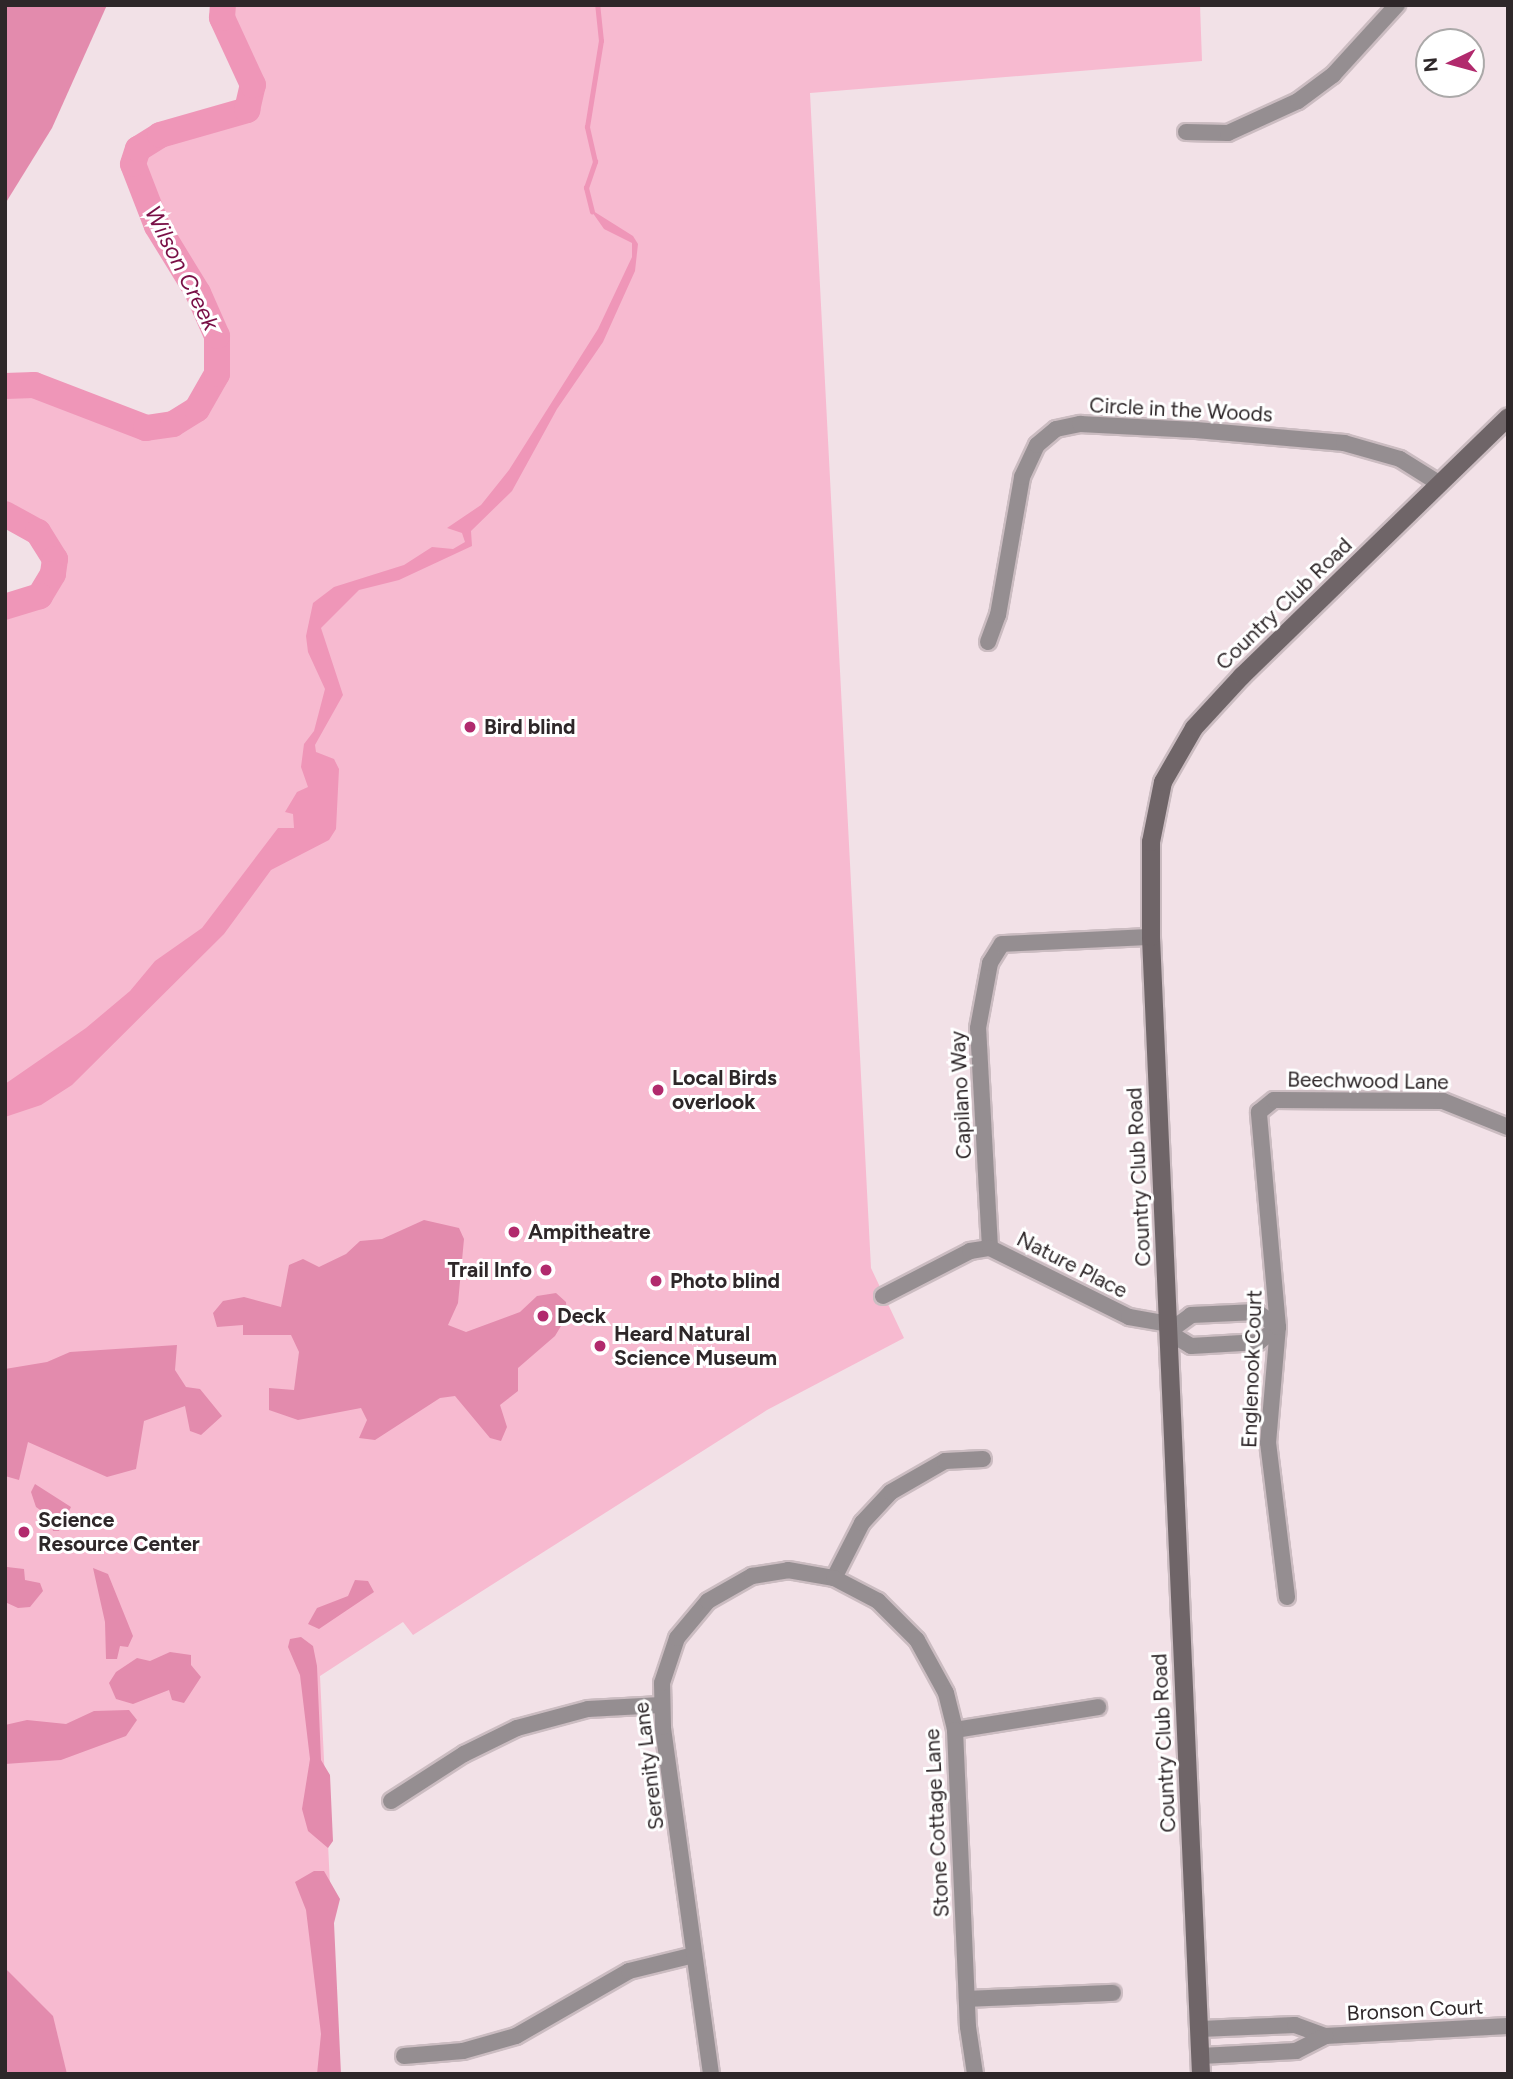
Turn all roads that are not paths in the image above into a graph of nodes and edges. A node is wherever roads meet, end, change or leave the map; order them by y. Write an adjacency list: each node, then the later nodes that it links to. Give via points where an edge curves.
1 (1397, 5): 2 (street, via 1333,75 1298,101 1227,133)
2 (1186, 132)
3 (1508, 417): 4 (main road, Country Club Road)
4 (1440, 484): 5 (street, Circle in the Woods, via 1400,459 1343,443 1196,429 1080,424 1056,429 1038,445 1022,477 998,615); 6 (main road, Country Club Road, via 1241,676 1194,728 1163,782 1153,830)
5 (988, 642)
6 (1151, 937): 9 (street, Capilano Way, via 1002,944 985,975 978,1028); 12 (main road, Country Club Road)
7 (1265, 1103): 8 (street, Beechwood Lane, via 1443,1101); 11 (street, Englenook Court, via 1259,1112 1259,1153 1276,1273)
8 (1507, 1126)
9 (990, 1248): 10 (street, Nature Place, via 970,1251); 12 (street, Nature Place, via 1129,1317)
10 (883, 1296)
11 (1278, 1327): 12 (street, via 1257,1312 1191,1315); 12 (street, Nature Place, via 1259,1342 1191,1346); 15 (street, Englenook Court, via 1268,1443)
12 (1168, 1328): 24 (main road, Country Club Road)
13 (984, 1459): 14 (street, via 946,1461 891,1492 862,1523)
14 (834, 1578): 16 (street, Serenity Lane, via 801,1570 764,1573 739,1581 708,1601 672,1649); 18 (street, Stone Cottage Lane, via 878,1601 917,1640 941,1679)
15 (1287, 1597)
16 (661, 1705): 19 (street, via 589,1709 517,1728 464,1754); 20 (street, Serenity Lane)
17 (1097, 1707): 18 (street)
18 (955, 1730): 22 (street, Stone Cottage Lane)
19 (391, 1801)
20 (694, 1955): 26 (street, via 629,1971 540,2025 504,2040 463,2051); 28 (street, Serenity Lane)
21 (1113, 1993): 22 (street)
22 (967, 1999): 29 (street, Stone Cottage Lane)
23 (1508, 2026): 25 (street, Bronson Court)
24 (1200, 2029): 25 (street, Bronson Court, via 1294,2025); 27 (main road, Country Club Road)
25 (1325, 2036): 27 (street, Bronson Court, via 1296,2051)
26 (404, 2056)
27 (1201, 2065)
28 (711, 2074)
29 (975, 2074)

